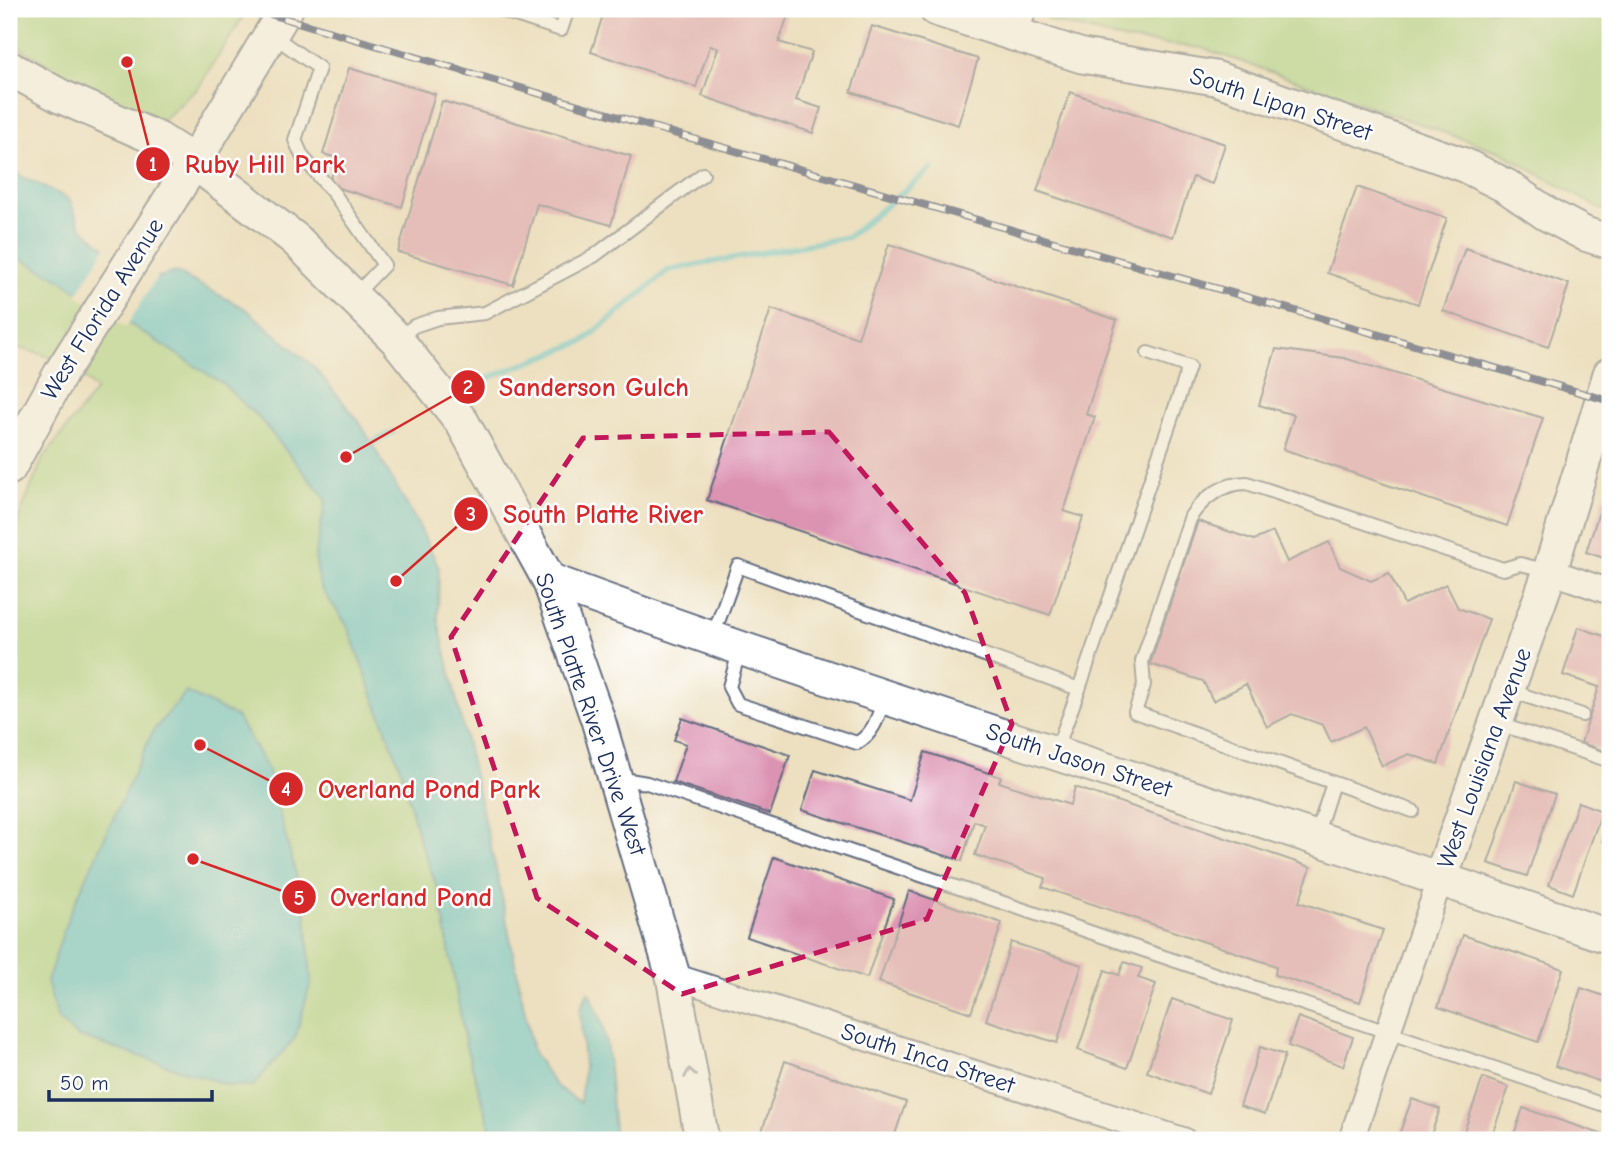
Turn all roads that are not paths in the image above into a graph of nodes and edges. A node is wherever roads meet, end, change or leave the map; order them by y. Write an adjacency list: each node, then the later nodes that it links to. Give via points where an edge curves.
1 (497, 9): 2 (lane, via 561,30)
2 (568, 9)
3 (936, 9): 5 (street, South Lipan Street)
4 (279, 21): 7 (street, West Florida Avenue); 10 (lane, via 319,68 295,140 302,156 384,265)
5 (1020, 22): 9 (street, South Lipan Street, via 1082,56 1215,78 1464,164 1556,219)
6 (9, 68): 7 (street, South Platte River Drive West, via 158,139)
7 (194, 162): 10 (street, South Platte River Drive West, via 295,239); 14 (street, West Florida Avenue, via 69,359)
8 (703, 174): 11 (lane, via 594,256 485,313 438,318 414,326)
9 (1610, 242)
10 (353, 296): 11 (street, South Platte River Drive West)
11 (396, 339): 16 (street, South Platte River Drive West, via 463,422)
12 (1148, 353): 19 (lane, via 1189,368)
13 (1610, 374): 15 (street, West Louisiana Avenue)
14 (9, 468)
15 (1550, 571): 17 (street); 20 (street, West Louisiana Avenue); 27 (lane, via 1520,564 1503,569 1247,483 1227,486 1200,503 1191,516 1142,662 1144,685 1136,712)
16 (549, 580): 18 (street, South Jason Street); 26 (street, South Platte River Drive West)
17 (1610, 592)
18 (726, 644): 19 (lane, via 738,566); 21 (street, South Jason Street); 21 (lane, via 729,687 738,704 837,737 857,743 867,737)
19 (1079, 689): 24 (lane)
20 (1508, 690): 22 (lane); 23 (street, West Louisiana Avenue)
21 (884, 696): 24 (street, South Jason Street)
22 (1582, 715)
23 (1496, 723): 25 (lane); 30 (street, West Louisiana Avenue)
24 (1056, 752): 29 (street, South Jason Street)
25 (1610, 761)
26 (617, 778): 32 (street, South Platte River Drive West); 33 (lane, via 647,783)
27 (1333, 783): 28 (lane); 29 (lane)
28 (1413, 811)
29 (1316, 837): 30 (street, South Jason Street)
30 (1441, 877): 31 (street, South Jason Street); 33 (street, West Louisiana Avenue)
31 (1610, 937)
32 (673, 976): 35 (street, South Platte River Drive West, one-way to 32); 36 (street, South Inca Street)
33 (1388, 1033): 34 (lane); 37 (street, West Louisiana Avenue)
34 (1610, 1107)
35 (702, 1140)
36 (1182, 1140)
37 (1352, 1140)

